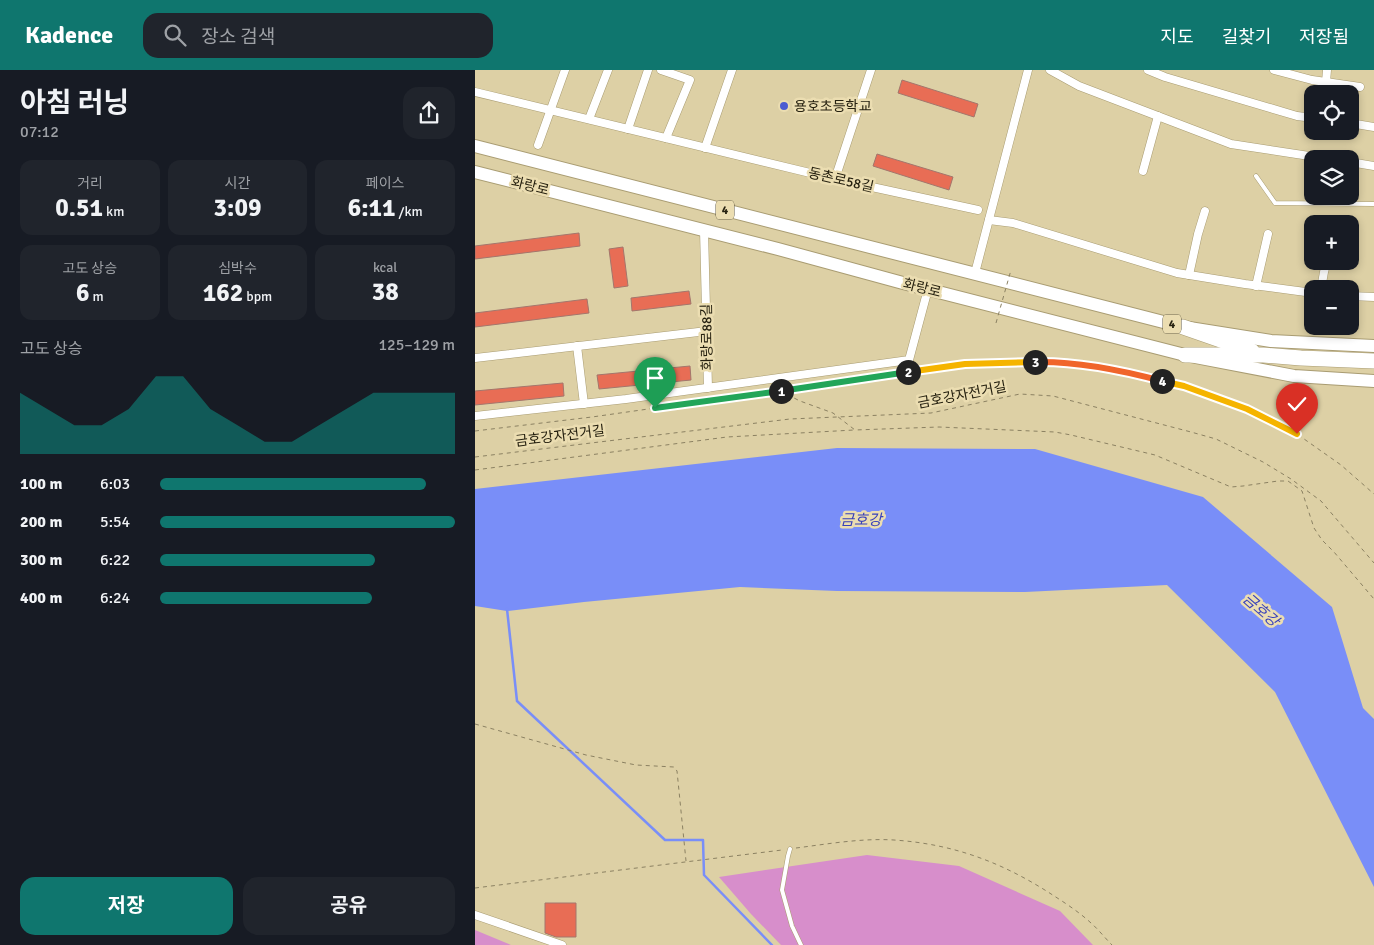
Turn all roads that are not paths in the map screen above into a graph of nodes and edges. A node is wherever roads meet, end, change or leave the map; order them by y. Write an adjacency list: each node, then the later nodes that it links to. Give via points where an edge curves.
1 (565, 70): 16 (street)
2 (608, 70): 19 (street)
3 (648, 70): 22 (street)
4 (661, 70): 23 (street, via 690,80)
5 (732, 70): 26 (street)
6 (871, 70): 33 (street)
7 (1028, 70): 37 (street)
8 (1050, 70): 17 (street, via 1079,86)
9 (1149, 70): 18 (street)
10 (1274, 70): 12 (street)
11 (1327, 70): 12 (street)
12 (1326, 82): 13 (street); 14 (street)
13 (1326, 85)
14 (1360, 87)
15 (475, 92): 16 (street, 동촌로58길)
16 (552, 110): 19 (street, 동촌로58길); 24 (street)
17 (1158, 116): 27 (street, via 1231,144); 30 (street)
18 (1304, 117)
19 (589, 119): 22 (street, 동촌로58길)
20 (1359, 124): 21 (street)
21 (1374, 127)
22 (628, 129): 23 (street, 동촌로58길)
23 (667, 138): 26 (street, 동촌로58길)
24 (538, 145)
25 (475, 146): 40 (main road, 화랑로 / 4)
26 (705, 148): 33 (street, 동촌로58길)
27 (1304, 155)
28 (1359, 164): 29 (street)
29 (1374, 166)
30 (1143, 171)
31 (475, 172): 38 (main road, 화랑로)
32 (1256, 176): 34 (lane, via 1275,203)
33 (835, 179): 35 (street, 동촌로58길)
34 (1374, 204)
35 (978, 210)
36 (1205, 211): 41 (street)
37 (989, 220): 40 (street); 41 (street, via 1013,223)
38 (704, 230): 43 (main road, 화랑로); 48 (street, 화랑로88길)
39 (1269, 234): 42 (street)
40 (975, 273): 47 (main road, 화랑로 / 4)
41 (1189, 275): 42 (street)
42 (1256, 286): 44 (street)
43 (928, 290): 51 (main road, 화랑로); 56 (street, via 909,360)
44 (1304, 292)
45 (1359, 296): 46 (street)
46 (1374, 297)
47 (1183, 327): 50 (main road, 화랑로 / 4, via 1271,341); 52 (highway)
48 (707, 331): 49 (street); 56 (street, 화랑로88길)
49 (577, 346): 53 (street); 57 (street)
50 (1374, 346)
51 (1185, 355): 52 (highway); 55 (main road, 화랑로, via 1294,376)
52 (1263, 355): 54 (highway)
53 (475, 358)
54 (1374, 361)
55 (1374, 381)
56 (708, 388): 57 (street, 화랑로88길)
57 (584, 404): 58 (street, 화랑로88길)
58 (475, 416)
59 (790, 849): 62 (lane, via 782,890)
60 (475, 915): 61 (street)
61 (562, 945)
62 (801, 945)

